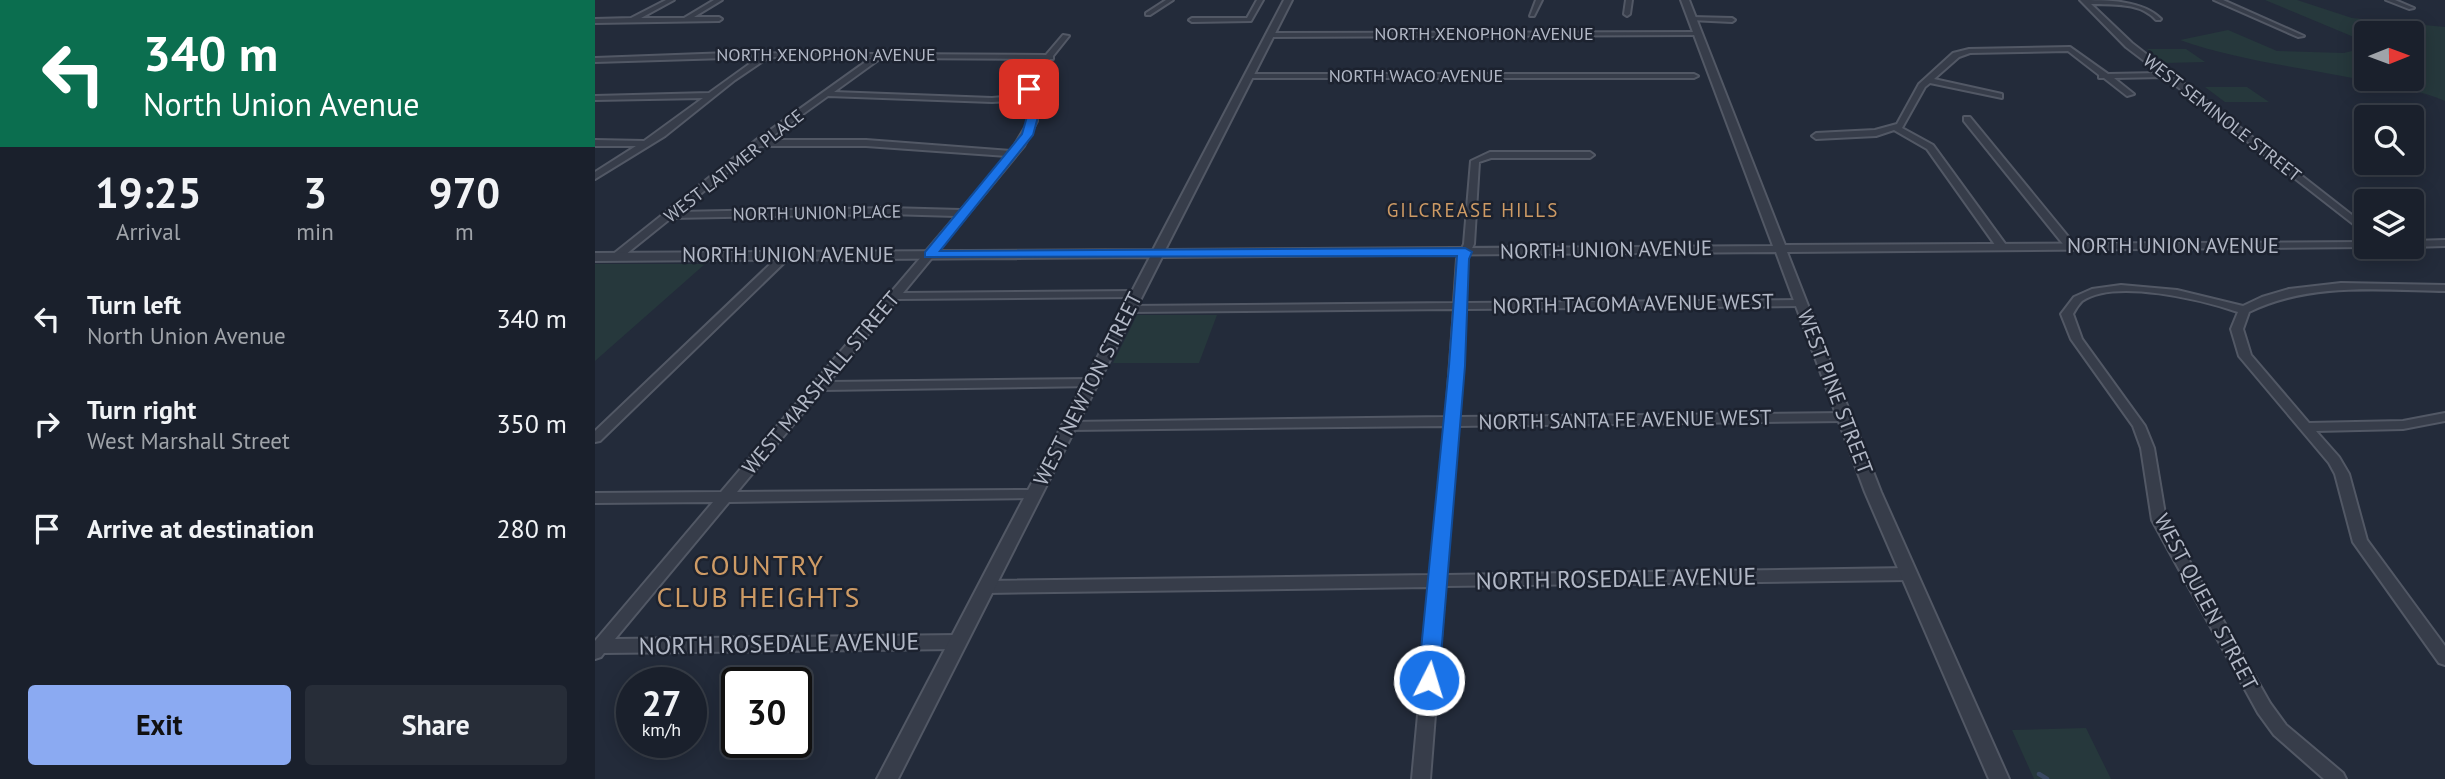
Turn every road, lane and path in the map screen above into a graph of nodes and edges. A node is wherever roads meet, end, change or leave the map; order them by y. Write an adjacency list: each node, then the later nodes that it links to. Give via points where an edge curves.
1 (671, 0): 20 (street)
2 (719, 0): 21 (street)
3 (1170, 0): 13 (street)
4 (1260, 0): 18 (street, via 1249,20)
5 (1288, 0): 23 (street, WEST NEWTON STREET)
6 (1539, 0): 15 (street)
7 (1629, 0): 14 (street)
8 (1685, 0): 22 (street, WEST PINE STREET)
9 (2217, 0): 25 (street)
10 (2389, 0): 12 (street)
11 (2084, 1): 17 (street, via 2134,6 2154,12); 30 (street, WEST SEMINOLE STREET)
12 (2411, 8)
13 (1149, 14)
14 (1627, 14)
15 (1532, 15)
16 (719, 19): 21 (street)
17 (2158, 19)
18 (1192, 20)
19 (595, 21): 20 (street)
20 (631, 21): 21 (street)
21 (682, 21)
22 (1698, 34): 23 (street, NORTH XENOPHON AVENUE); 61 (street, WEST PINE STREET)
23 (1270, 35): 31 (street, WEST NEWTON STREET)
24 (1065, 36): 28 (street, WEST MARSHALL STREET)
25 (2300, 36)
26 (884, 53): 27 (street, NORTH XENOPHON AVENUE); 28 (street, NORTH XENOPHON AVENUE); 37 (street, WEST LATIMER PLACE)
27 (767, 55): 29 (street, NORTH XENOPHON AVENUE); 39 (street)
28 (1051, 57): 41 (street, WEST MARSHALL STREET, via 1031,77)
29 (595, 60)
30 (2168, 75): 34 (street); 55 (street, WEST SEMINOLE STREET)
31 (1249, 76): 32 (street, NORTH WACO AVENUE); 63 (street, WEST NEWTON STREET)
32 (1583, 76): 33 (street, NORTH WACO AVENUE); 36 (street)
33 (1694, 76)
34 (2102, 76): 35 (street, via 2070,49 1969,51 1956,55); 38 (street)
35 (1928, 80): 40 (street); 44 (street, via 1905,121)
36 (1585, 86)
37 (830, 94): 41 (street, via 992,100); 46 (street, WEST LATIMER PLACE)
38 (2130, 94)
39 (709, 95): 42 (street); 48 (street)
40 (1999, 96)
41 (1031, 97): 49 (street, WEST MARSHALL STREET, via 1033,121)
42 (595, 98)
43 (1967, 119): 60 (street)
44 (1895, 128): 45 (street); 59 (street, via 1930,146)
45 (1816, 136)
46 (758, 143): 49 (street, via 866,143); 54 (street, WEST LATIMER PLACE)
47 (595, 144): 48 (street)
48 (646, 144): 52 (street)
49 (1013, 154): 53 (street, WEST MARSHALL STREET)
50 (1590, 155): 51 (street)
51 (1481, 157): 62 (street, via 1474,166)
52 (595, 176)
53 (964, 213): 54 (street, NORTH UNION PLACE); 65 (street, WEST MARSHALL STREET)
54 (671, 215): 67 (street, WEST LATIMER PLACE)
55 (2354, 221)
56 (2445, 243): 57 (street)
57 (2424, 244)
58 (2354, 245): 60 (street, NORTH UNION AVENUE)
59 (2002, 247): 60 (street, NORTH UNION AVENUE); 61 (street, NORTH UNION AVENUE)
60 (2071, 247)
61 (1780, 248): 62 (street, NORTH UNION AVENUE); 71 (street, WEST PINE STREET)
62 (1465, 252): 63 (street, NORTH UNION AVENUE); 72 (street)
63 (1157, 254): 65 (street, NORTH UNION AVENUE); 69 (street, WEST NEWTON STREET)
64 (786, 255): 65 (street, NORTH UNION AVENUE); 67 (street, NORTH UNION AVENUE); 82 (street)
65 (930, 255): 70 (street, WEST MARSHALL STREET)
66 (595, 257): 67 (street, NORTH UNION AVENUE)
67 (617, 257)
68 (2445, 288): 74 (street, via 2299,290 2268,296)
69 (1137, 294): 70 (street); 73 (street, WEST NEWTON STREET)
70 (895, 296): 76 (street, WEST MARSHALL STREET)
71 (1801, 303): 72 (street, NORTH TACOMA AVENUE WEST); 77 (street, WEST PINE STREET)
72 (1460, 306): 73 (street, NORTH TACOMA AVENUE WEST); 79 (street)
73 (1130, 309): 75 (street, WEST NEWTON STREET)
74 (2244, 310): 81 (street, via 2237,330 2242,350); 95 (street, WEST QUEEN STREET, via 2167,290 2109,290 2082,297 2071,306 2068,323 2140,427 2164,530 2271,718)
75 (1091, 383): 76 (street); 80 (street, WEST NEWTON STREET)
76 (820, 386): 84 (street, WEST MARSHALL STREET)
77 (1845, 417): 79 (street, NORTH SANTA FE AVENUE WEST); 86 (street, WEST PINE STREET)
78 (2445, 417): 81 (street, via 2403,425)
79 (1450, 423): 80 (street, NORTH SANTA FE AVENUE WEST); 87 (street)
80 (1069, 426): 83 (street, WEST NEWTON STREET)
81 (2307, 427): 91 (street, via 2342,474 2360,542)
82 (595, 438)
83 (1034, 495): 84 (street); 88 (street, WEST NEWTON STREET)
84 (726, 497): 85 (street); 90 (street, WEST MARSHALL STREET)
85 (595, 498)
86 (1909, 574): 87 (street, NORTH ROSEDALE AVENUE); 94 (street, WEST PINE STREET)
87 (1437, 581): 88 (street, NORTH ROSEDALE AVENUE); 93 (street)
88 (986, 587): 89 (street, WEST NEWTON STREET)
89 (958, 642): 90 (street, NORTH ROSEDALE AVENUE); 92 (street, WEST NEWTON STREET)
90 (598, 649)
91 (2445, 657)
92 (887, 779)
93 (1421, 779)
94 (1999, 779)
95 (2337, 779)

